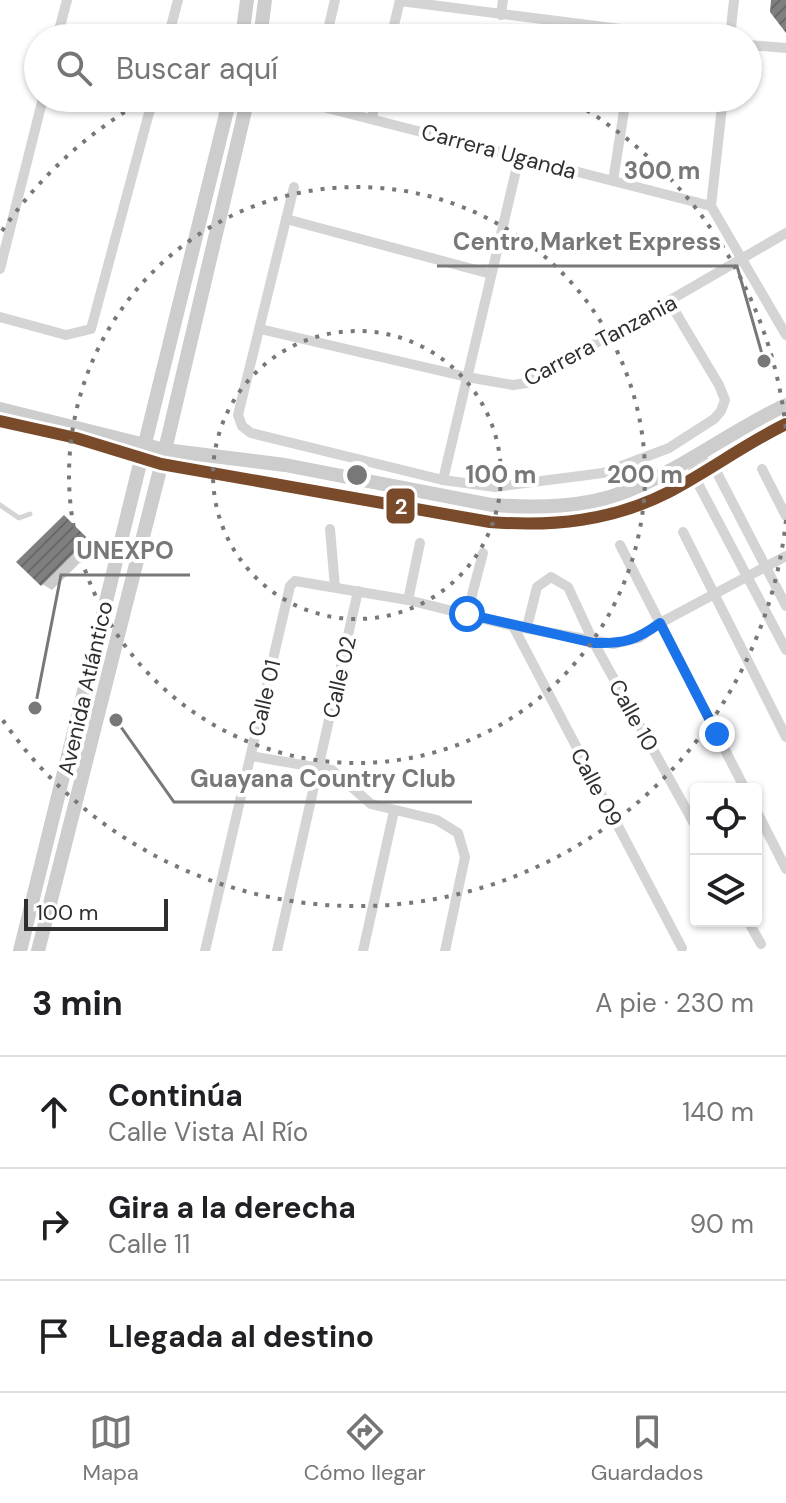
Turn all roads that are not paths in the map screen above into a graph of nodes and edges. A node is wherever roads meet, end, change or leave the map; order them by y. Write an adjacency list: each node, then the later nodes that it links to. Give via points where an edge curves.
1 (67, 0): 10 (street)
2 (178, 0): 11 (street)
3 (247, 0): 12 (main road)
4 (265, 0): 13 (main road)
5 (335, 0): 14 (street)
6 (503, 0): 9 (street)
7 (734, 0): 17 (street)
8 (400, 1): 9 (street); 15 (street)
9 (501, 15): 16 (street)
10 (61, 24)
11 (172, 24)
12 (244, 24)
13 (262, 24)
14 (329, 24)
15 (394, 24)
16 (565, 24)
17 (731, 24)
18 (762, 46): 19 (street)
19 (786, 48)
20 (39, 112): 36 (street)
21 (149, 112): 39 (street, via 91,329 66,335)
22 (227, 112): 47 (main road, Avenida Atlántico)
23 (245, 112): 49 (main road, Avenida Atlántico)
24 (351, 112): 28 (street, Carrera Uganda)
25 (373, 112): 28 (street)
26 (624, 112): 30 (street)
27 (721, 112): 32 (street)
28 (372, 118): 29 (street, Carrera Uganda)
29 (519, 158): 30 (street, Carrera Uganda); 37 (street)
30 (613, 181): 32 (street, Carrera Uganda)
31 (294, 187): 33 (street)
32 (711, 206): 35 (street)
33 (286, 219): 37 (street); 40 (street)
34 (786, 233): 35 (street, Carrera Tanzania)
35 (741, 259): 38 (street, Carrera Tanzania); 41 (street)
36 (0, 269)
37 (491, 274): 42 (street)
38 (670, 303): 42 (street, Carrera Tanzania, via 527,383); 54 (street, via 725,400 714,419 669,448 603,473 495,487)
39 (0, 317)
40 (260, 329): 42 (street, Carrera Tanzania); 54 (street, via 238,415 242,426 251,433)
41 (786, 335)
42 (467, 377): 54 (street)
43 (786, 405): 48 (main road)
44 (0, 409): 47 (main road)
45 (0, 421): 47 (main road)
46 (786, 424): 50 (main road)
47 (144, 452): 49 (main road); 89 (main road, Avenida Atlántico)
48 (692, 456): 50 (street); 52 (main road, via 626,491 557,506 492,505); 53 (street)
49 (163, 457): 52 (main road); 55 (main road); 90 (main road, Avenida Atlántico)
50 (713, 465): 53 (main road); 65 (street)
51 (762, 469): 58 (street)
52 (327, 473): 55 (main road)
53 (694, 476): 55 (main road, via 632,508 559,524 490,522); 66 (street)
54 (443, 480)
55 (329, 492)
56 (0, 505): 57 (lane, via 19,518)
57 (30, 514)
58 (786, 516)
59 (330, 529): 67 (street)
60 (683, 532): 69 (street)
61 (420, 543): 70 (street)
62 (620, 545): 73 (street)
63 (483, 553): 72 (street)
64 (786, 556): 65 (street)
65 (766, 566): 66 (street); 71 (street)
66 (748, 574): 69 (street); 77 (street)
67 (335, 587): 68 (street); 79 (street, Calle 01, via 302,580 290,586)
68 (358, 591): 70 (street); 80 (street, Calle 02)
69 (716, 593): 73 (street); 78 (street)
70 (408, 600): 72 (street)
71 (786, 606)
72 (467, 614): 74 (street)
73 (660, 623): 76 (street, via 627,643); 81 (street)
74 (513, 626): 75 (street); 88 (street, Calle 09)
75 (527, 627): 76 (street); 76 (street, Calle 10, via 537,587 551,577 568,587)
76 (594, 643): 83 (street, Calle 10)
77 (786, 650)
78 (786, 737)
79 (251, 756): 80 (street); 91 (street, Calle 01)
80 (318, 769): 82 (street, via 332,770 371,804); 92 (street, Calle 02)
81 (742, 783)
82 (394, 811): 93 (street); 94 (street, via 437,820 458,833 464,846)
83 (690, 816)
84 (762, 822): 85 (street)
85 (786, 869)
86 (751, 927): 87 (street)
87 (761, 944)
88 (682, 948)
89 (20, 951)
90 (38, 951)
91 (205, 951)
92 (277, 951)
93 (363, 951)
94 (445, 951)

